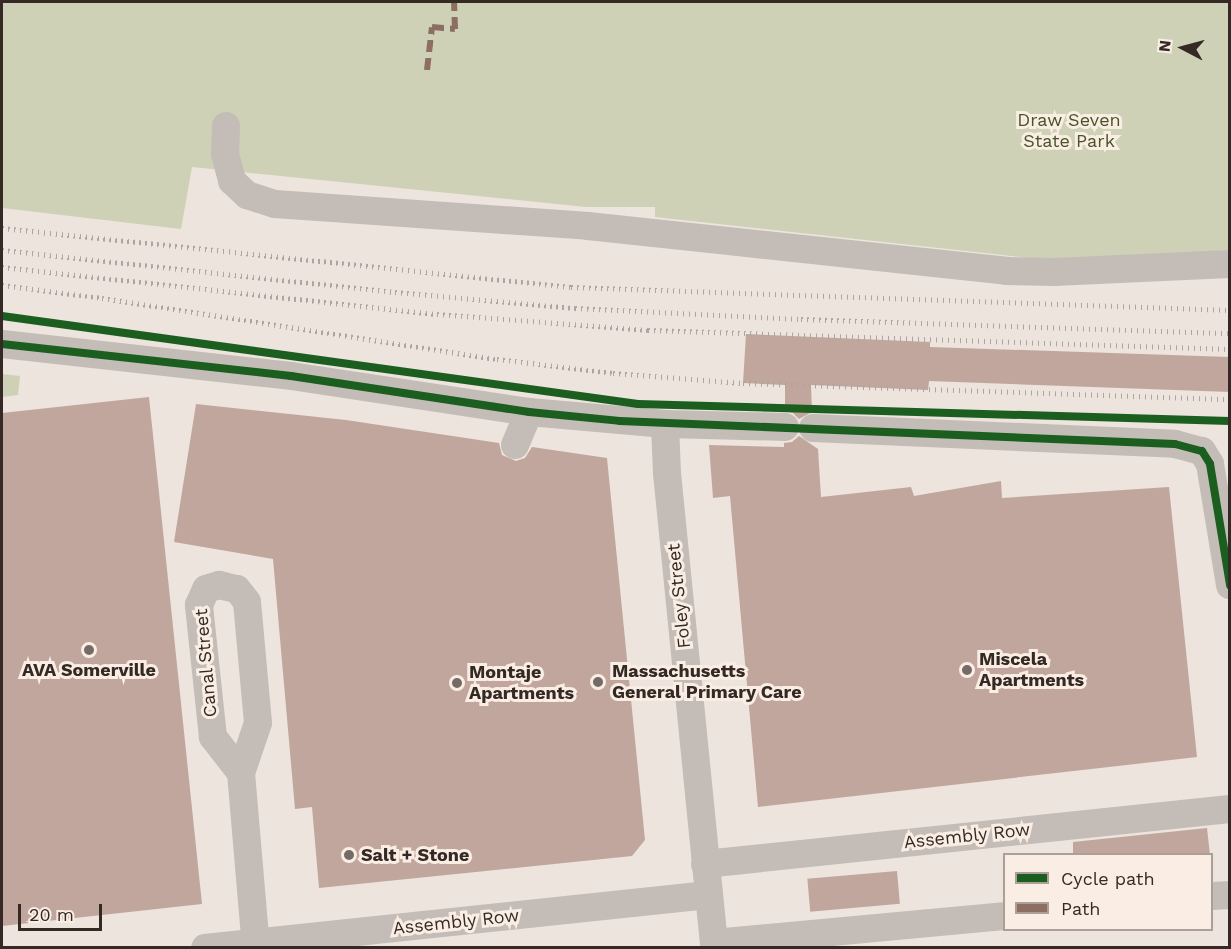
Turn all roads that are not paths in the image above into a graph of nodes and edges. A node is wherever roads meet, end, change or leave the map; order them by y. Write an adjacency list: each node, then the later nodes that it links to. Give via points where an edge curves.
1 (226, 126): 2 (street, via 225,154 232,181 247,195 275,204 588,226 1007,271)
2 (1230, 264)
3 (2, 344): 4 (street, via 291,376)
4 (529, 412): 5 (street); 8 (street)
5 (665, 424): 6 (street); 12 (street, Foley Street)
6 (785, 427)
7 (813, 428): 9 (street, via 1175,444 1202,451 1210,464)
8 (515, 445)
9 (1230, 585)
10 (241, 773): 10 (street, Canal Street, via 258,723 247,602 237,589 219,585 206,589 199,605 213,737); 17 (street, Canal Street)
11 (1230, 809): 12 (street, Assembly Row)
12 (705, 864): 14 (street, Foley Street)
13 (1230, 895): 15 (street)
14 (708, 896): 17 (street, Assembly Row); 18 (street, Foley Street)
15 (1213, 896)
16 (1003, 916): 18 (street)
17 (256, 945): 19 (street, Assembly Row)
18 (714, 945)
19 (204, 948)

